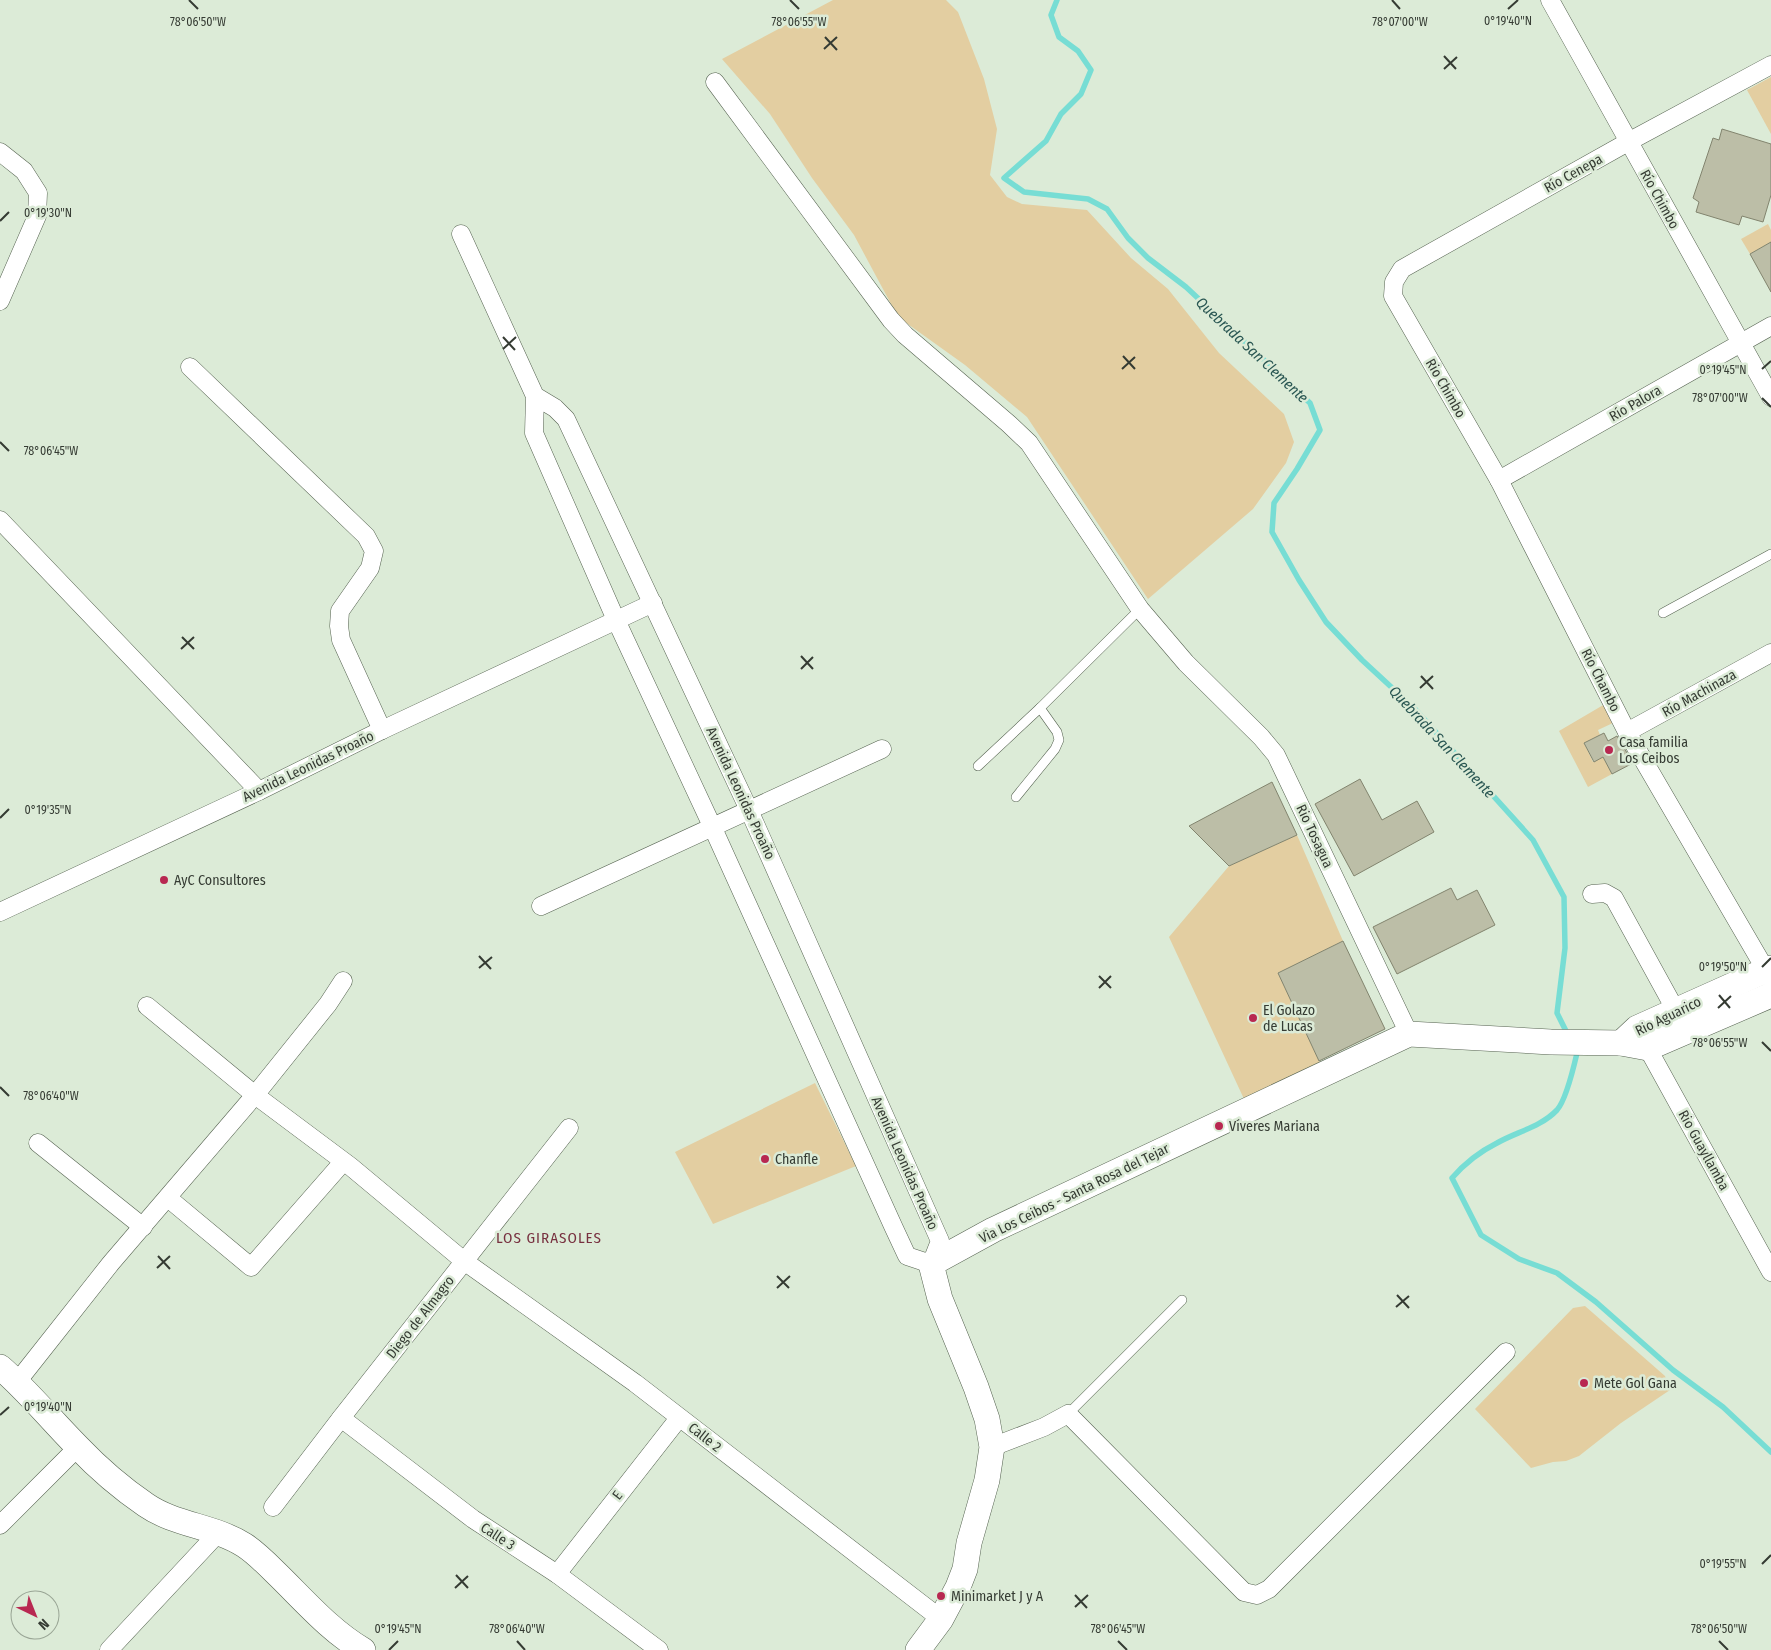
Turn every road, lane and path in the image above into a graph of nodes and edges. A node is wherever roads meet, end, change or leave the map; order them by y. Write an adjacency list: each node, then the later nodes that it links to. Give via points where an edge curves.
1 (1550, 0): 4 (street, Río Chimbo)
2 (1771, 65): 4 (street, Río Cenepa)
3 (715, 82): 18 (street, Rio Tosagua, via 904,335 1029,443)
4 (1628, 142): 7 (street, Río Cenepa, via 1402,269 1394,282); 10 (street, Río Chimbo)
5 (0, 152): 8 (street, via 24,171 38,193 37,216)
6 (461, 234): 12 (street)
7 (1394, 296): 14 (street, Rio Chimbo)
8 (0, 301)
9 (1771, 326): 10 (street, Río Palora)
10 (1741, 343): 13 (street, Río Chimbo); 14 (street, Río Palora)
11 (190, 368): 23 (street, via 366,536 374,551 370,568 340,612 338,626 341,640)
12 (535, 396): 17 (street, via 555,408 566,420); 20 (street, via 534,432)
13 (1771, 397)
14 (1499, 480): 24 (street, Río Chambo)
15 (0, 520): 27 (street)
16 (1771, 554): 19 (lane)
17 (653, 603): 20 (street, Avenida Leonidas Proaño); 29 (street, Avenida Leonidas Proaño)
18 (1140, 609): 22 (lane); 39 (street, Rio Tosagua, via 1186,663 1276,755)
19 (1663, 613)
20 (616, 620): 23 (street, Avenida Leonidas Proaño); 30 (street)
21 (1771, 653): 24 (street, Río Machinaza)
22 (1040, 708): 26 (lane); 28 (lane, via 1059,740 1056,749)
23 (382, 730): 27 (street, Avenida Leonidas Proaño)
24 (1627, 732): 34 (street, Río Chambo)
25 (882, 749): 29 (street)
26 (978, 766)
27 (259, 791): 33 (street, Avenida Leonidas Proaño)
28 (1016, 797)
29 (749, 810): 30 (street); 48 (street, Avenida Leonidas Proaño, via 940,1241)
30 (712, 826): 32 (street); 48 (street, via 908,1256)
31 (1592, 894): 38 (street, via 1605,893 1614,898)
32 (542, 906)
33 (0, 912)
34 (1770, 973): 38 (main road, Rio Aguarico)
35 (344, 981): 41 (street)
36 (1771, 995): 38 (main road, Rio Aguarico)
37 (147, 1006): 41 (street, Calle 2)
38 (1681, 1021): 40 (main road, Rio Aguarico)
39 (1409, 1034): 40 (main road, Via Los Ceibos - Santa Rosa del Tejar, via 1551,1042); 48 (main road, Via Los Ceibos - Santa Rosa del Tejar, via 993,1230)
40 (1629, 1041): 49 (street, Rio Guayllamba)
41 (255, 1095): 44 (street, Calle 2); 45 (street)
42 (569, 1128): 47 (street, Diego de Almagro)
43 (38, 1143): 46 (street)
44 (343, 1162): 45 (street, via 250,1267); 47 (street, Calle 2)
45 (168, 1198): 46 (street)
46 (143, 1227): 52 (street)
47 (464, 1261): 54 (street, Diego de Almagro); 55 (street, Calle 2)
48 (931, 1264): 57 (main road, via 940,1299 987,1419)
49 (1771, 1272)
50 (1182, 1300): 53 (lane)
51 (1506, 1352): 53 (street, via 1269,1589 1257,1596 1244,1592)
52 (8, 1374): 56 (main road)
53 (1068, 1414): 57 (street)
54 (341, 1418): 58 (street, Diego de Almagro); 61 (street, Calle 3, via 473,1519)
55 (679, 1418): 61 (street, E); 62 (street, Calle 2)
56 (78, 1447): 59 (street); 60 (main road, via 148,1507)
57 (992, 1447): 62 (main road, via 965,1569)
58 (273, 1508)
59 (0, 1525)
60 (218, 1532): 63 (street); 64 (main road, via 245,1545 331,1626)
61 (557, 1574): 65 (street, Calle 3)
62 (941, 1619): 66 (main road)
63 (109, 1650)
64 (363, 1650)
65 (659, 1650)
66 (918, 1650)

